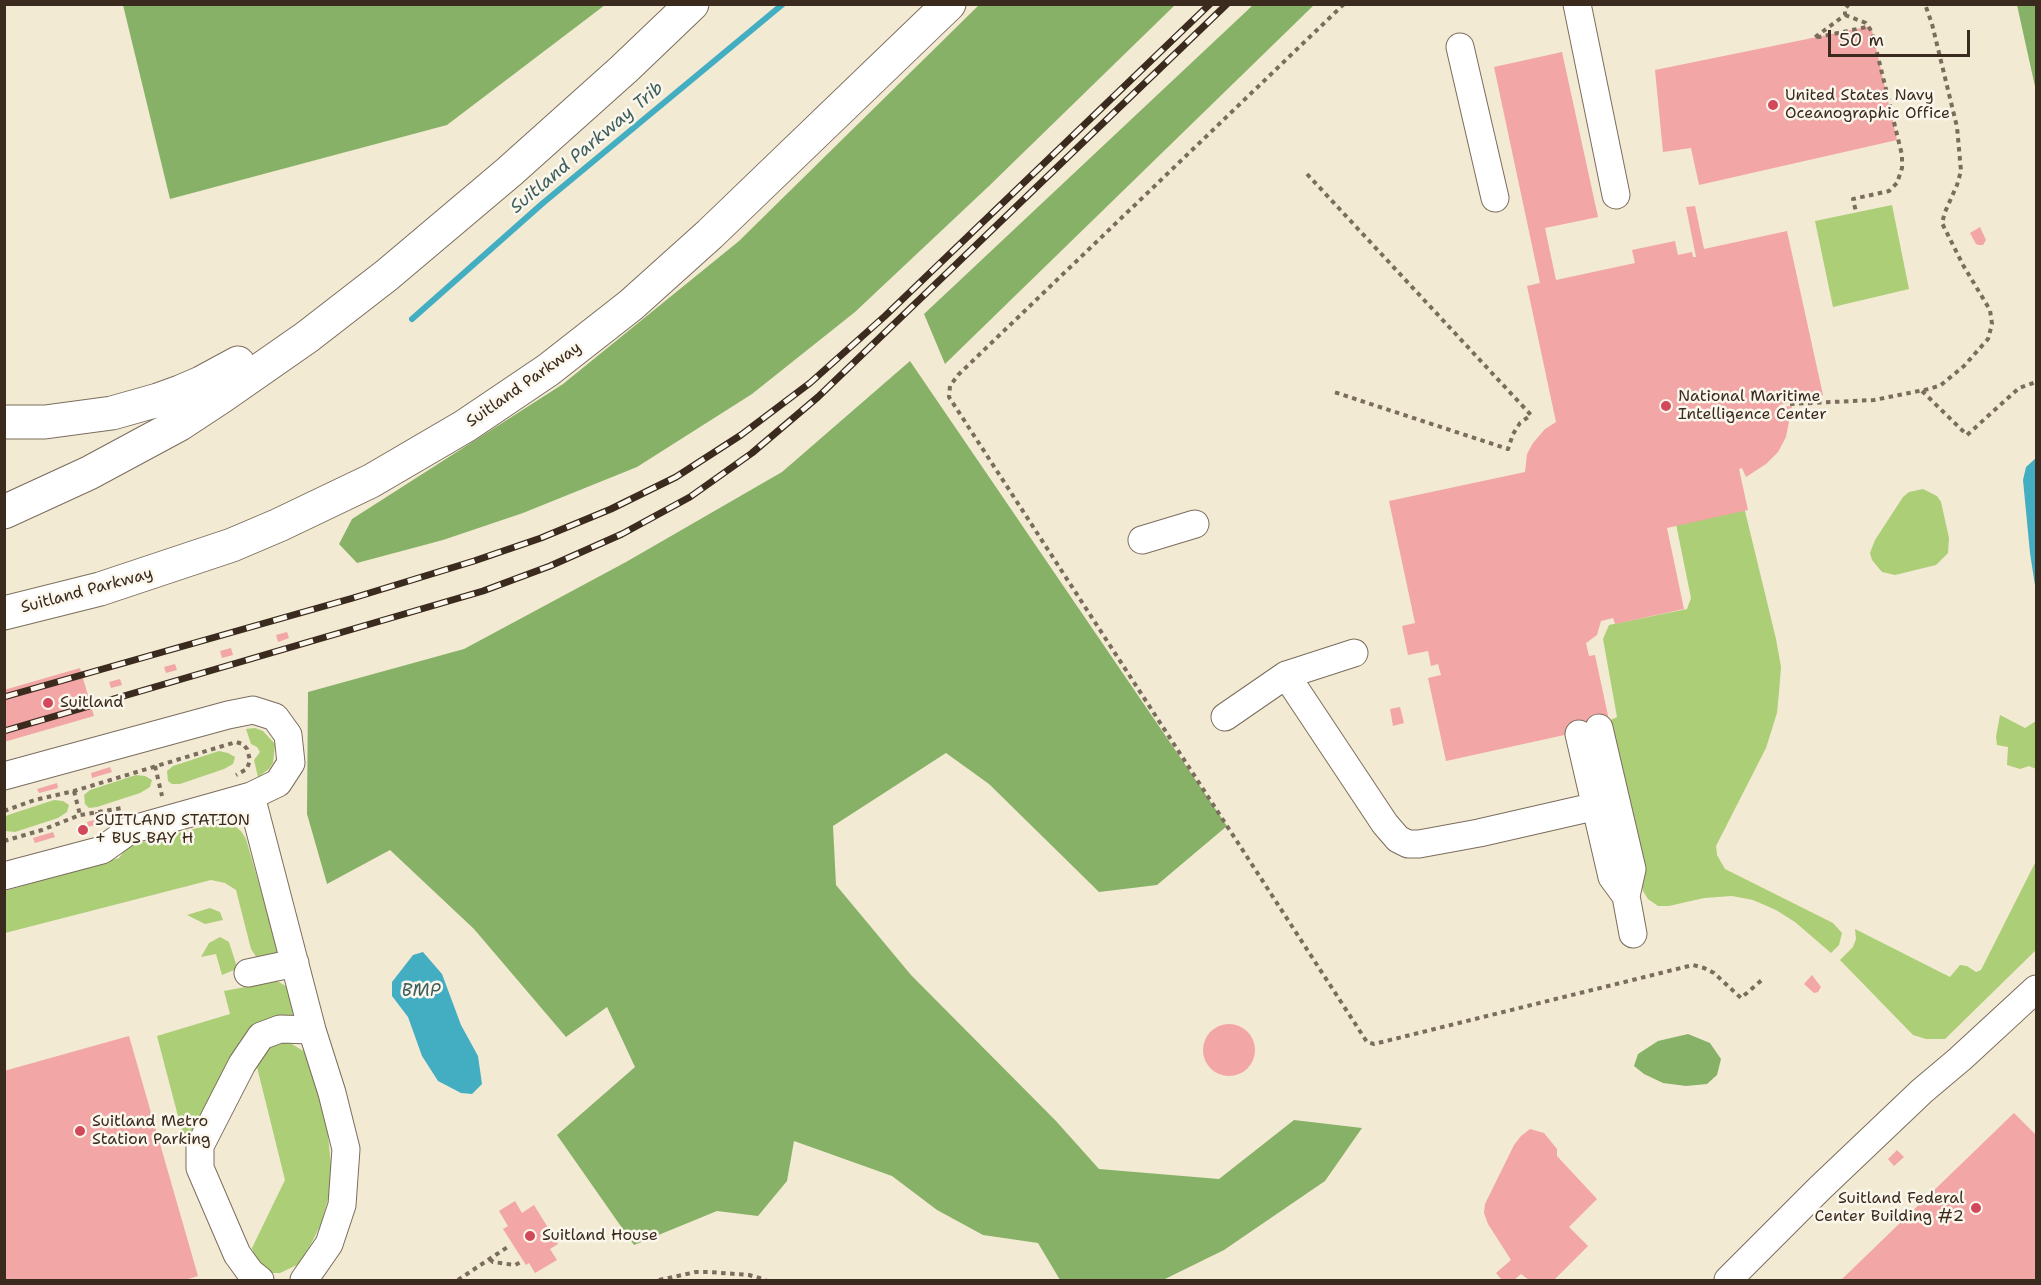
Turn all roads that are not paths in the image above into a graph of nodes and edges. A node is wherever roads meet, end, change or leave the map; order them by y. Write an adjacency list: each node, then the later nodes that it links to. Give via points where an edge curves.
1 (692, 4): 7 (highway, via 540,146)
2 (949, 4): 12 (highway, Suitland Parkway, via 671,270 590,338 506,400 371,481 279,525 174,566)
3 (1577, 4): 5 (lane)
4 (1460, 47): 6 (lane)
5 (1617, 195)
6 (1495, 198)
7 (387, 275): 8 (highway, via 224,371 169,396 89,417); 9 (highway, via 299,343 188,418 107,464)
8 (4, 422)
9 (4, 512)
10 (1195, 524): 11 (lane)
11 (1142, 540)
12 (59, 600): 13 (highway, Suitland Parkway); 14 (highway)
13 (4, 613)
14 (4, 620)
15 (1354, 653): 16 (lane)
16 (1286, 675): 17 (lane); 20 (lane, via 1385,824 1408,844 1479,833)
17 (1225, 717)
18 (4, 776): 19 (lane, via 253,710 275,717 288,735 291,763 278,783)
19 (251, 796): 21 (lane, via 130,830 102,850); 24 (lane)
20 (1597, 806): 22 (lane, via 1612,877); 22 (lane, via 1589,731 1632,869)
21 (4, 876)
22 (1626, 896): 23 (lane)
23 (1633, 934)
24 (295, 963): 25 (lane); 27 (lane)
25 (248, 973)
26 (2037, 989): 31 (lane, via 1922,1091)
27 (312, 1030): 28 (lane, via 280,1029 261,1036 242,1064 200,1146 200,1168); 30 (lane, via 346,1149 342,1205 329,1244)
28 (237, 1267): 29 (lane)
29 (260, 1281)
30 (304, 1281)
31 (1728, 1281)

